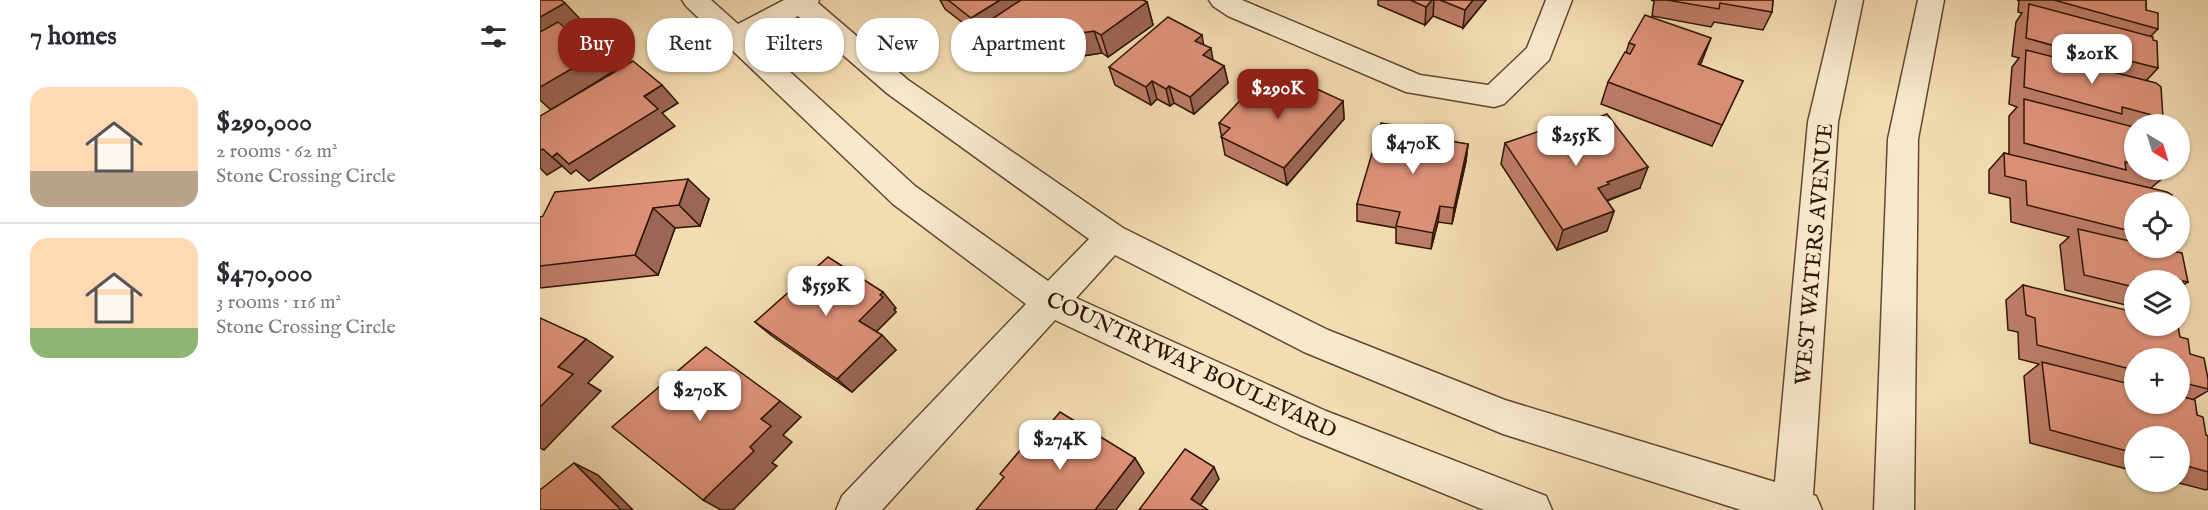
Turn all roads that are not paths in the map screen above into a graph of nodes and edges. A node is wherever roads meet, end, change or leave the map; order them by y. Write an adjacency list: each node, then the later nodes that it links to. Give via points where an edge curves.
1 (695, 0): 7 (street, COUNTRYWAY BOULEVARD)
2 (1222, 0): 3 (street, via 1416,85 1494,96 1539,53)
3 (1559, 0)
4 (1850, 0): 10 (street, WEST WATERS AVENUE, via 1822,122)
5 (1931, 0): 13 (street, via 1903,139)
6 (801, 1): 7 (street); 8 (street, via 898,87)
7 (736, 37): 9 (street, COUNTRYWAY BOULEVARD, via 904,195)
8 (1111, 237): 9 (street); 10 (street, via 1316,341 1503,417)
9 (1050, 302): 11 (street); 12 (street, COUNTRYWAY BOULEVARD, via 1313,423)
10 (1795, 509)
11 (856, 510)
12 (1532, 510)
13 (1894, 510)

